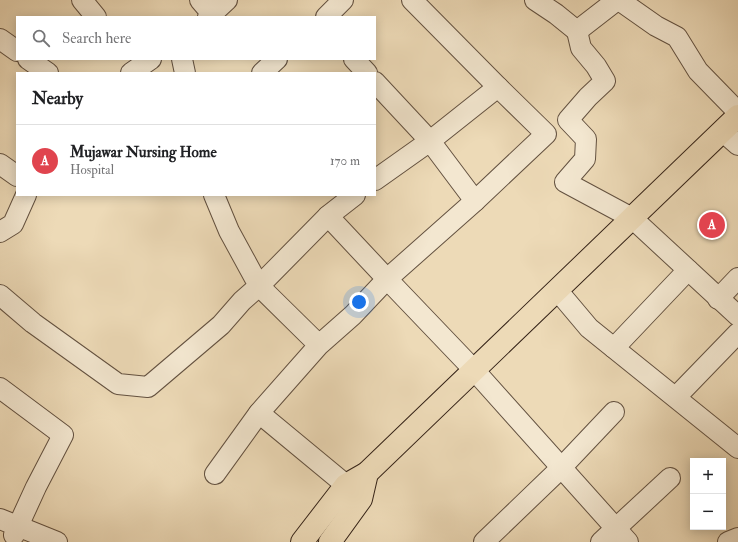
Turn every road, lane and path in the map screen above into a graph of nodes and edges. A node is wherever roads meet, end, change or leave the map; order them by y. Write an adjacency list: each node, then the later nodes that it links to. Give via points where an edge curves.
1 (82, 0): 8 (street)
2 (227, 0): 7 (street)
3 (343, 0): 9 (street)
4 (412, 0): 22 (street)
5 (535, 0): 10 (street)
6 (618, 0): 10 (street); 23 (street, via 677,37 698,71)
7 (207, 10)
8 (95, 16)
9 (327, 16)
10 (577, 31): 25 (street, via 581,48 605,81)
11 (0, 39): 12 (street)
12 (16, 50)
13 (29, 60): 17 (street)
14 (182, 60): 18 (street)
15 (276, 60): 19 (street)
16 (355, 60): 20 (street)
17 (47, 72)
18 (185, 72)
19 (263, 72)
20 (366, 72)
21 (376, 83): 28 (street)
22 (498, 87): 26 (street); 28 (street)
23 (738, 112)
24 (738, 116): 27 (main road)
25 (568, 120): 26 (street); 37 (street, via 586,139 585,159 565,182)
26 (546, 134): 35 (street)
27 (730, 138): 37 (main road)
28 (430, 141): 31 (street); 35 (street)
29 (0, 164): 30 (street)
30 (16, 175)
31 (376, 179)
32 (26, 196): 38 (street, via 13,224)
33 (214, 196): 42 (street, via 229,231)
34 (354, 196): 36 (street)
35 (475, 201): 41 (street)
36 (328, 216): 41 (street); 42 (street)
37 (632, 218): 39 (street); 43 (main road)
38 (0, 232)
39 (688, 270): 45 (street); 49 (street)
40 (738, 278): 45 (street)
41 (387, 279): 48 (street, via 354,314); 50 (street)
42 (259, 286): 44 (street, via 220,325 148,387 118,384); 48 (street)
43 (557, 290): 49 (street, via 588,328); 50 (main road)
44 (0, 296)
45 (718, 299): 46 (street)
46 (738, 316)
47 (738, 333): 52 (street)
48 (319, 345): 54 (street)
49 (614, 348): 52 (street)
50 (474, 370): 56 (street); 57 (main road)
51 (0, 388): 61 (street, via 63,435)
52 (676, 397): 55 (street)
53 (614, 412): 56 (street)
54 (259, 413): 58 (street); 60 (street)
55 (738, 448)
56 (561, 468): 62 (street); 67 (street)
57 (367, 473): 60 (main road); 66 (main road, via 361,499)
58 (215, 474)
59 (670, 478): 62 (street)
60 (346, 485): 65 (main road)
61 (13, 530): 64 (street)
62 (622, 535): 68 (street)
63 (738, 538): 69 (street)
64 (56, 542)
65 (302, 542)
66 (330, 542)
67 (484, 542)
68 (602, 542)
69 (728, 542)

